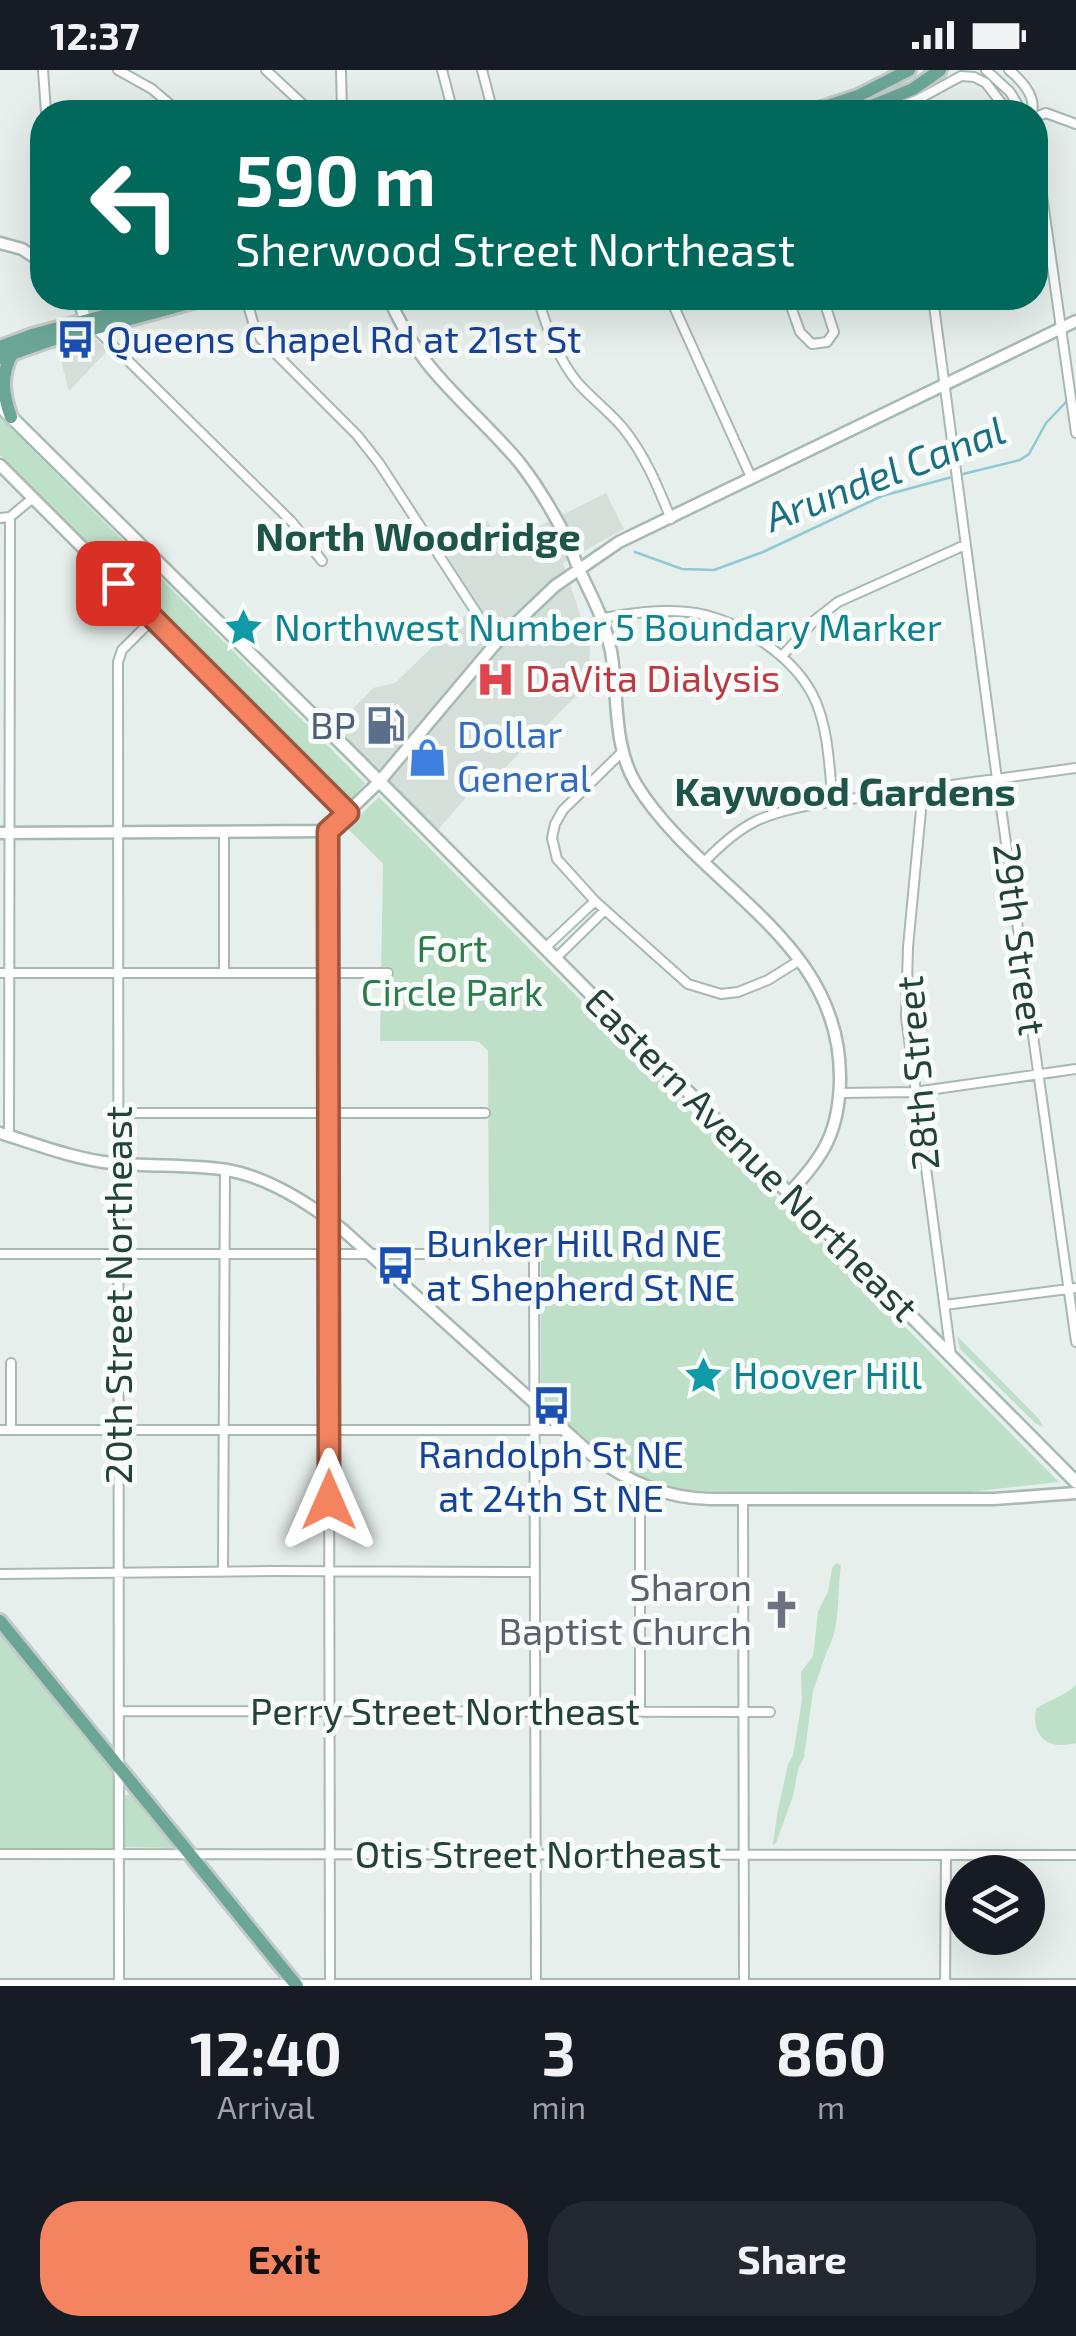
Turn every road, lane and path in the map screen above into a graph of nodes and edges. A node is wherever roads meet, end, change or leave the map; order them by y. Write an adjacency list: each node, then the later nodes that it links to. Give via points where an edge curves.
1 (43, 70): 11 (street)
2 (118, 70): 12 (street)
3 (266, 70): 13 (street)
4 (340, 70): 14 (street)
5 (442, 70): 15 (street)
6 (482, 70): 16 (street)
7 (909, 70): 17 (main road)
8 (940, 70): 18 (main road)
9 (986, 70): 21 (street)
10 (1009, 70): 22 (street)
11 (45, 100)
12 (165, 100)
13 (298, 100)
14 (341, 100)
15 (450, 100)
16 (489, 100)
17 (846, 100)
18 (885, 100)
19 (917, 100): 20 (street, via 961,76 986,83)
20 (999, 100)
21 (1015, 100)
22 (1032, 100)
23 (1048, 113): 24 (street)
24 (1076, 124)
25 (1048, 234): 40 (street)
26 (0, 243): 27 (street)
27 (30, 251)
28 (83, 310): 39 (street)
29 (135, 310): 39 (main road)
30 (156, 310): 39 (main road)
31 (249, 310): 56 (street, via 261,339 379,462)
32 (394, 310): 53 (street, via 434,374 543,495)
33 (542, 310): 50 (street, via 568,368 630,438)
34 (675, 310): 47 (street)
35 (792, 310): 36 (street, via 812,344 827,342 834,332)
36 (827, 310)
37 (934, 310): 42 (street, 29th Street)
38 (1076, 321): 40 (street)
39 (90, 325): 41 (main road); 52 (street, via 292,522)
40 (1062, 328): 42 (street); 45 (street)
41 (4, 349): 44 (main road)
42 (944, 387): 47 (street); 51 (street, 29th Street)
43 (0, 406): 44 (main road, Eastern Avenue Northeast)
44 (11, 418): 62 (main road, Eastern Avenue Northeast)
45 (1076, 433)
46 (0, 465): 48 (street)
47 (751, 478): 50 (street)
48 (33, 498): 49 (street); 54 (street)
49 (5, 518): 57 (street)
50 (671, 519): 53 (street)
51 (966, 545): 58 (street, via 838,602); 61 (street, 29th Street)
52 (322, 560)
53 (579, 569): 55 (street); 56 (street)
54 (154, 618): 65 (street); 68 (street, 20th Street Northeast, via 118,658)
55 (603, 618): 58 (street, via 692,612); 59 (street)
56 (496, 643): 62 (street)
57 (5, 652): 67 (street)
58 (782, 656): 64 (street, via 802,677 821,716)
59 (621, 753): 70 (street, via 639,789); 71 (street, via 563,810 552,838 557,859)
60 (1076, 768): 61 (street)
61 (996, 779): 63 (street); 82 (street, 29th Street)
62 (379, 782): 65 (street); 73 (main road, Eastern Avenue Northeast)
63 (923, 789): 64 (street); 83 (street, 28th Street, via 906,993)
64 (833, 802): 70 (street, via 763,818)
65 (348, 813): 66 (street)
66 (328, 831): 69 (street); 78 (street)
67 (5, 832): 68 (street); 80 (street)
68 (118, 832): 69 (street); 76 (street, 20th Street Northeast)
69 (224, 832): 77 (street)
70 (704, 862): 75 (street)
71 (595, 900): 72 (street); 73 (street)
72 (605, 910): 74 (street); 75 (street, via 688,984 704,990 738,992)
73 (545, 948): 74 (main road, Eastern Avenue Northeast)
74 (556, 958): 91 (main road, Eastern Avenue Northeast)
75 (800, 960): 84 (street, via 834,1028)
76 (118, 973): 77 (street); 80 (street); 85 (street, 20th Street Northeast)
77 (224, 973): 78 (street)
78 (328, 973): 79 (street); 86 (street)
79 (388, 973)
80 (4, 974): 88 (street)
81 (1076, 1069): 82 (street)
82 (1038, 1074): 83 (street); 98 (street, 29th Street)
83 (914, 1092): 84 (street); 99 (street, 28th Street)
84 (840, 1093): 91 (street, via 825,1148)
85 (118, 1113): 86 (street); 89 (street, 20th Street Northeast)
86 (329, 1113): 87 (street); 92 (street)
87 (486, 1113)
88 (4, 1135): 89 (street)
89 (118, 1164): 90 (street); 94 (street, 20th Street Northeast)
90 (225, 1170): 92 (street, via 263,1182); 95 (street)
91 (789, 1193): 101 (main road, Eastern Avenue Northeast)
92 (329, 1219): 96 (street); 97 (street)
93 (0, 1254): 94 (street)
94 (119, 1254): 95 (street); 106 (street, 20th Street Northeast)
95 (224, 1254): 96 (street); 107 (street)
96 (329, 1254): 97 (street); 110 (street)
97 (370, 1254): 103 (street); 103 (street, via 534,1254)
98 (1072, 1288): 99 (street); 100 (street, 29th Street)
99 (944, 1305): 101 (street, 28th Street)
100 (1076, 1342)
101 (951, 1356): 111 (main road, Eastern Avenue Northeast)
102 (11, 1363): 105 (street)
103 (534, 1404): 108 (street); 109 (street)
104 (0, 1430): 105 (street)
105 (12, 1430): 106 (street)
106 (119, 1430): 107 (street); 119 (street, 20th Street Northeast)
107 (224, 1430): 110 (street); 115 (street)
108 (534, 1430): 109 (street); 110 (street); 117 (street)
109 (564, 1430): 112 (street)
110 (329, 1431): 116 (street)
111 (1076, 1482)
112 (640, 1485): 114 (street, via 680,1497); 124 (street)
113 (1076, 1492): 114 (street, via 994,1499)
114 (743, 1499): 125 (street)
115 (223, 1571): 116 (street); 119 (street)
116 (329, 1571): 117 (street); 122 (street)
117 (535, 1572): 123 (street)
118 (0, 1574): 119 (street)
119 (120, 1574): 121 (street, 20th Street Northeast)
120 (0, 1620): 127 (main road)
121 (120, 1711): 122 (street, Perry Street Northeast); 127 (street, 20th Street Northeast)
122 (329, 1712): 123 (street, Perry Street Northeast); 131 (street)
123 (535, 1712): 124 (street, Perry Street Northeast); 132 (street)
124 (640, 1712): 125 (street, Perry Street Northeast)
125 (743, 1712): 126 (street, Perry Street Northeast); 133 (street)
126 (770, 1712)
127 (120, 1766): 129 (street, 20th Street Northeast); 130 (main road)
128 (0, 1854): 129 (street, Otis Street Northeast)
129 (120, 1854): 130 (street, Otis Street Northeast); 140 (street, 20th Street Northeast)
130 (191, 1854): 131 (street, Otis Street Northeast); 141 (main road)
131 (330, 1855): 132 (street, Otis Street Northeast); 142 (street)
132 (536, 1855): 133 (street, Otis Street Northeast); 143 (street)
133 (744, 1855): 134 (street, Otis Street Northeast); 144 (street)
134 (945, 1855)
135 (1045, 1856): 136 (street, Otis Street Northeast)
136 (1076, 1856)
137 (945, 1955): 145 (street)
138 (0, 1984): 140 (street)
139 (1076, 1984): 145 (street)
140 (119, 1985): 141 (street)
141 (297, 1985): 142 (street)
142 (330, 1985): 143 (street)
143 (536, 1985): 144 (street)
144 (744, 1985): 145 (street)
145 (945, 1985)

